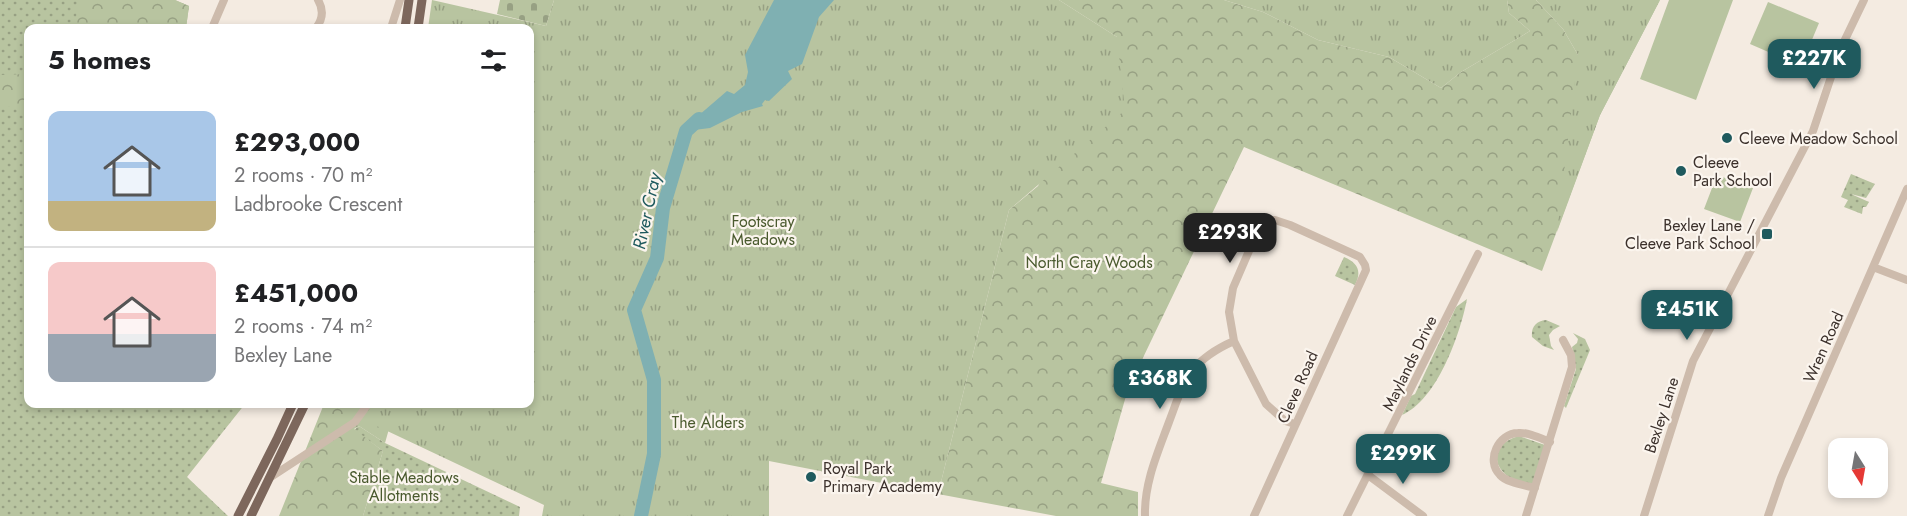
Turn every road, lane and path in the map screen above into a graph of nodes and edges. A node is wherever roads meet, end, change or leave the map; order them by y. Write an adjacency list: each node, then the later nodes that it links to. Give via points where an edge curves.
1 (224, 0): 7 (street)
2 (318, 0): 8 (street, via 322,6)
3 (400, 0): 9 (street)
4 (410, 0): 10 (main road)
5 (422, 0): 11 (main road)
6 (1864, 0): 33 (street, Bexley Lane, via 1840,50 1813,131 1693,361)
7 (214, 24)
8 (319, 24)
9 (392, 24)
10 (406, 24)
11 (419, 24)
12 (1907, 189): 14 (street, Wren Road)
13 (1478, 254): 23 (street, Maylands Drive)
14 (1873, 267): 15 (street); 34 (street, Wren Road)
15 (1907, 280)
16 (1563, 340): 22 (street, via 1572,367)
17 (1233, 341): 21 (street, via 1266,404 1284,421); 21 (street, Cleve Road, via 1231,294 1254,236 1269,221 1290,225 1360,257 1366,270); 28 (street, via 1204,358 1183,384 1150,477)
18 (290, 408): 26 (main road)
19 (303, 408): 24 (main road)
20 (365, 408): 24 (street, via 355,422)
21 (1295, 424): 29 (street, Cleve Road)
22 (1550, 442): 25 (street); 25 (street, via 1521,432 1506,436 1497,446 1494,465 1500,476)
23 (1368, 475): 30 (street, Maylands Drive); 31 (street)
24 (271, 477): 27 (main road)
25 (1535, 488): 32 (street)
26 (238, 516)
27 (251, 516)
28 (1144, 516)
29 (1254, 516)
30 (1347, 516)
31 (1423, 516)
32 (1526, 516)
33 (1644, 516)
34 (1768, 516)

